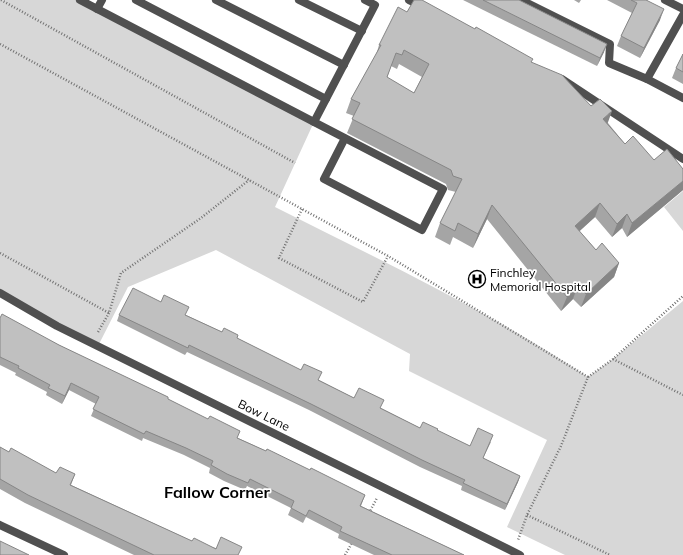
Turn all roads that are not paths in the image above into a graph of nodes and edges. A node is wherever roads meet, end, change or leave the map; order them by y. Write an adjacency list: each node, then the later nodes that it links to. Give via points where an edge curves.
1 (81, 0): 10 (street)
2 (102, 0): 10 (street)
3 (136, 0): 19 (street)
4 (216, 0): 15 (street)
5 (299, 0): 14 (street)
6 (365, 0): 14 (street, via 375,5)
7 (409, 0): 12 (street)
8 (521, 0): 17 (street, via 610,44 609,63)
9 (665, 0): 11 (street)
10 (97, 9): 20 (street)
11 (683, 9)
12 (430, 11)
13 (683, 15): 17 (street)
14 (362, 31): 15 (street)
15 (344, 66): 19 (street)
16 (555, 74): 22 (street)
17 (647, 79): 18 (street)
18 (683, 98)
19 (326, 99): 20 (street)
20 (314, 122): 21 (street)
21 (345, 138): 21 (street, via 443,189 422,230 324,178)
22 (683, 158)
23 (0, 293): 25 (street, Bow Lane, via 92,344)
24 (0, 525): 26 (street)
25 (517, 553)
26 (64, 555)

